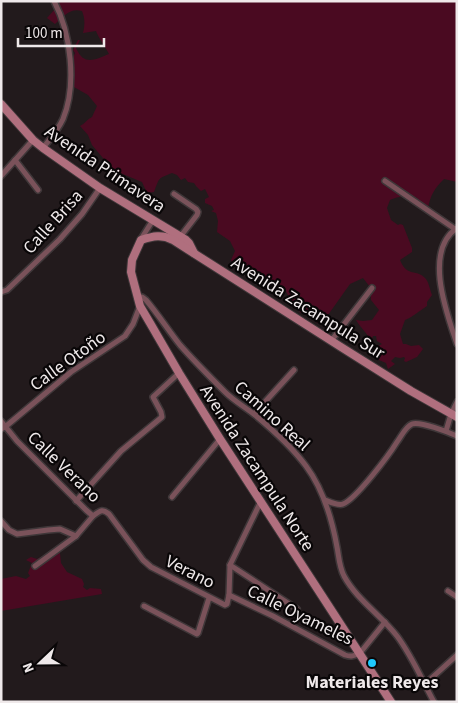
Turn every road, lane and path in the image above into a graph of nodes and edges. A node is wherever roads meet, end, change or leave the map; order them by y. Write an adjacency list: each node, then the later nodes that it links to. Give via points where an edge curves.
1 (54, 1): 4 (street, via 62,17 67,40 69,92 59,126)
2 (1, 104): 3 (main road, Avenida Primavera)
3 (33, 140): 4 (main road, Avenida Primavera); 5 (street)
4 (43, 148): 8 (main road, Avenida Primavera)
5 (16, 160): 6 (street); 9 (street)
6 (1, 176)
7 (385, 181): 12 (street)
8 (100, 188): 11 (main road, Avenida Primavera); 17 (street, Calle Brisa, via 60,238 7,290)
9 (38, 190)
10 (174, 194): 13 (street, via 198,212)
11 (153, 220): 13 (main road, Avenida Primavera); 14 (street)
12 (456, 229): 21 (street, via 441,250 440,270 444,303)
13 (180, 237): 15 (main road, Avenida Primavera, via 189,243)
14 (141, 240): 15 (main road, Avenida Zacampula Sur, via 164,236); 18 (main road, Avenida Zacampula Norte, via 131,264)
15 (195, 254): 20 (main road, Avenida Zacampula Sur)
16 (372, 288): 20 (street)
17 (1, 292)
18 (137, 297): 19 (main road, Avenida Zacampula Norte); 25 (street, Camino Real, via 146,300 182,347 225,392)
19 (140, 306): 23 (main road, Avenida Zacampula Norte); 28 (street, Calle Otoño, via 125,336 70,372)
20 (332, 341): 26 (main road, Avenida Zacampula Sur)
21 (457, 344)
22 (294, 370): 25 (street)
23 (179, 373): 31 (main road, Avenida Zacampula Norte); 35 (street, via 153,397 162,417 121,451)
24 (457, 402): 26 (street)
25 (254, 414): 33 (street, Camino Real, via 299,457)
26 (454, 415): 29 (street)
27 (1, 421): 28 (street, Calle Verano)
28 (3, 428): 35 (street, Calle Verano)
29 (446, 431): 30 (street); 33 (street, via 416,424 408,426 362,487 344,504)
30 (457, 436)
31 (220, 439): 32 (street); 34 (main road, Avenida Zacampula Norte)
32 (172, 497)
33 (324, 500): 48 (street, Camino Real, via 345,578)
34 (261, 501): 40 (street); 49 (main road, Avenida Zacampula Norte)
35 (76, 502): 36 (street, Calle Verano)
36 (93, 516): 38 (street); 39 (street, Calle Verano, via 105,511)
37 (1, 520): 38 (street, via 17,534 60,530)
38 (76, 536): 41 (street)
39 (143, 560): 45 (street, Verano)
40 (230, 565): 43 (street); 47 (street)
41 (35, 566)
42 (448, 591): 44 (street)
43 (229, 595): 45 (street, Verano, via 225,605); 49 (street, Calle Oyameles, via 345,655)
44 (457, 597)
45 (209, 598): 46 (street, via 197,634)
46 (144, 606)
47 (297, 609)
48 (385, 622): 49 (street); 52 (street, Camino Real, via 398,637)
49 (360, 653): 53 (main road, Avenida Zacampula Norte)
50 (457, 654): 51 (street)
51 (454, 661): 52 (street)
52 (425, 684): 54 (street, Camino Real)
53 (391, 702)
54 (434, 702)

